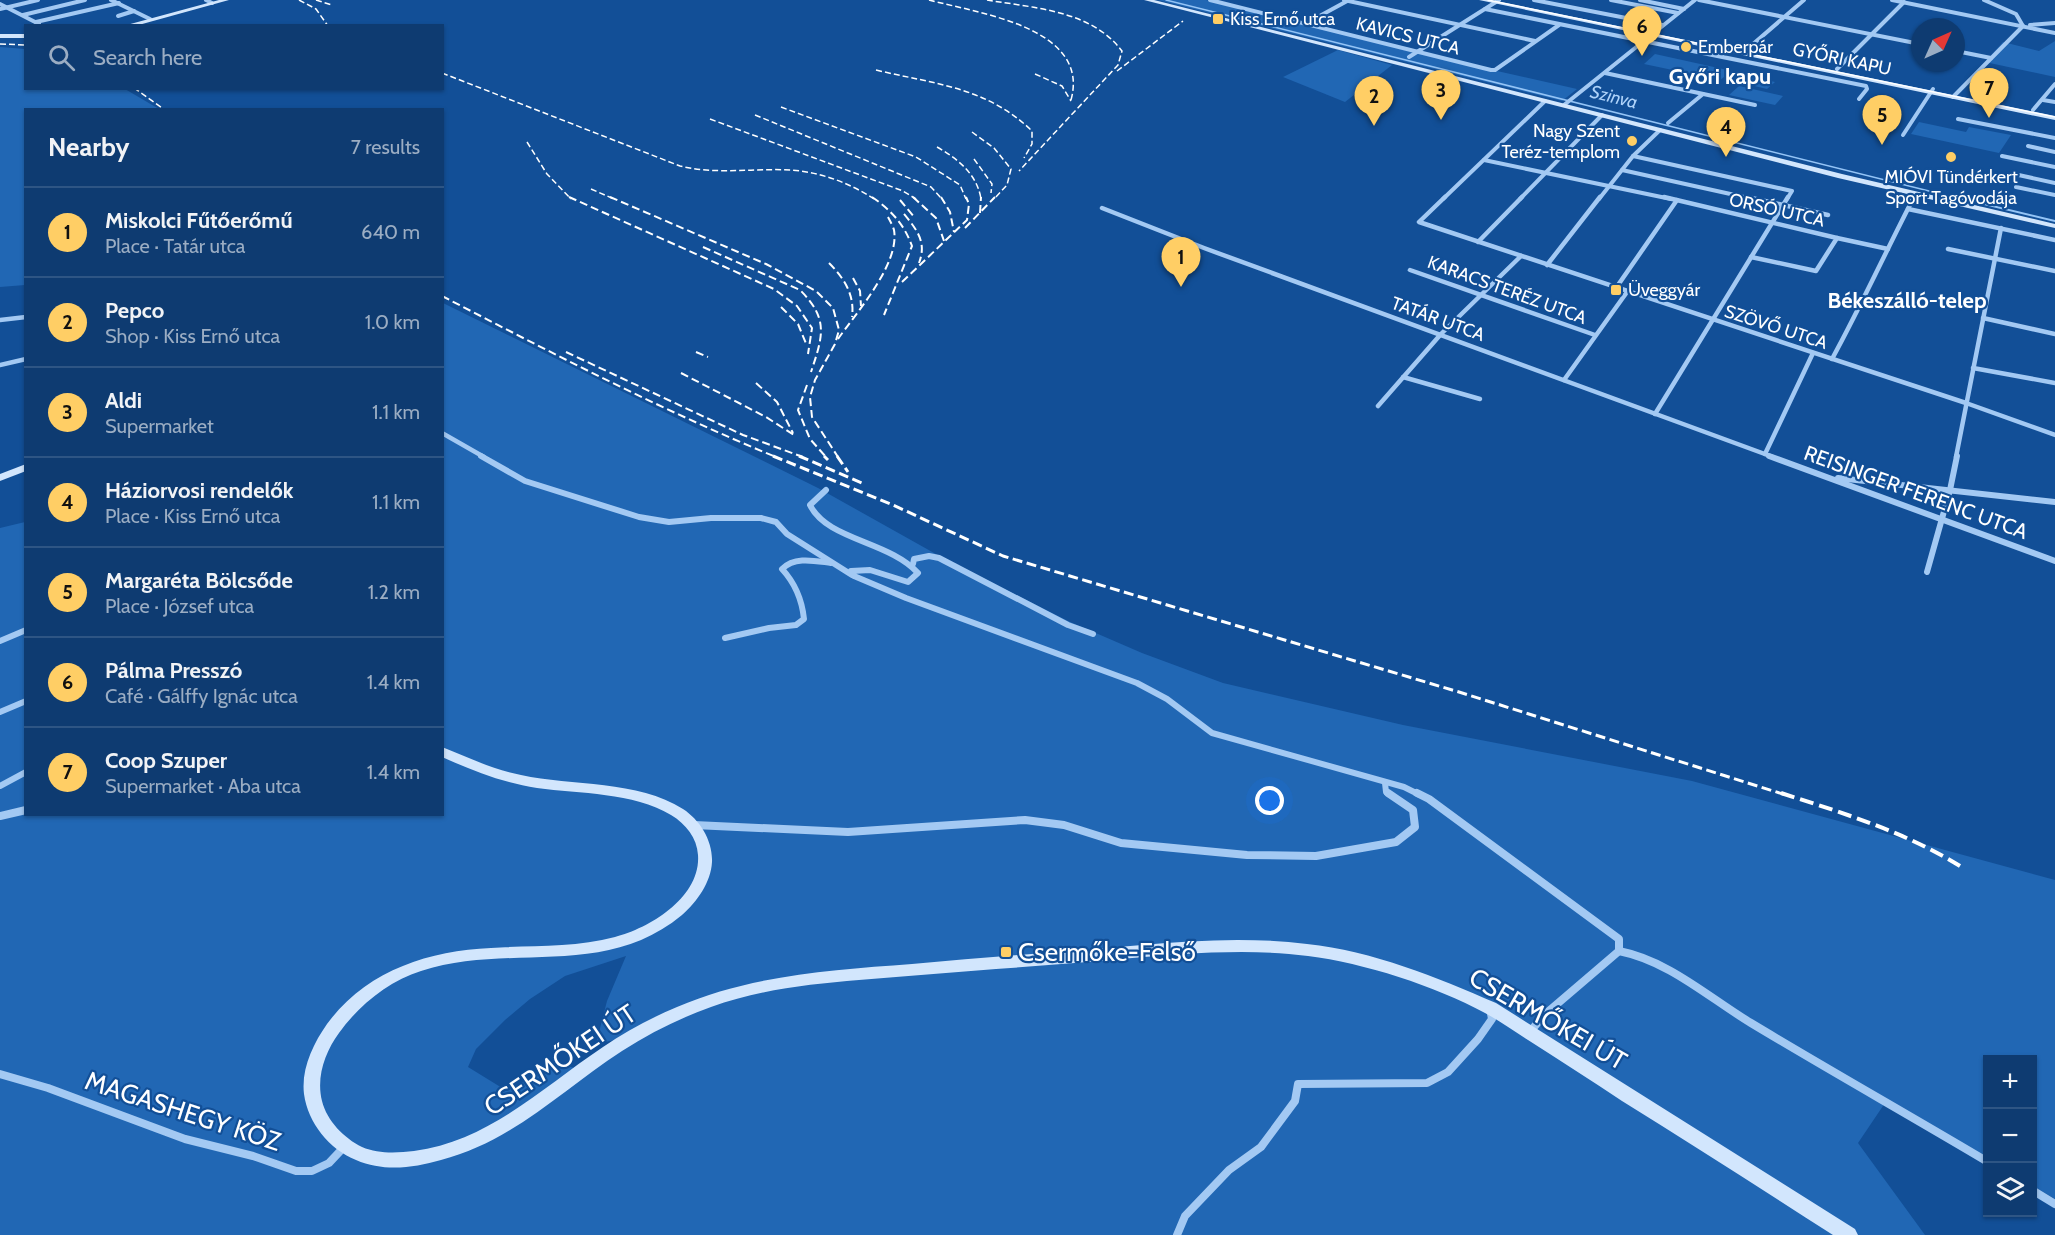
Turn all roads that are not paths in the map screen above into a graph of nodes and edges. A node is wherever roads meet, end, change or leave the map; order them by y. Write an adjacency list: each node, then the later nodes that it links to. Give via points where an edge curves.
1 (38, 0): 21 (street)
2 (85, 0): 27 (street)
3 (111, 0): 19 (street)
4 (225, 0): 18 (street)
5 (1147, 0): 60 (street)
6 (1210, 0): 35 (street, KAVICS UTCA)
7 (1347, 0): 35 (street); 36 (street)
8 (1482, 0): 16 (street, GYŐRI KAPU)
9 (1534, 0): 38 (street)
10 (1611, 0): 26 (street)
11 (1640, 0): 24 (street)
12 (1697, 0): 24 (street); 29 (street)
13 (1804, 0): 29 (street)
14 (1892, 0): 17 (street)
15 (1984, 0): 39 (street, via 2016,14)
16 (1497, 1): 23 (street); 40 (street, GYŐRI KAPU)
17 (1905, 1): 39 (street); 42 (street)
18 (209, 2): 30 (street)
19 (119, 3): 25 (street); 31 (street)
20 (0, 4): 21 (street)
21 (7, 7): 22 (street); 27 (street)
22 (0, 9)
23 (1485, 9): 36 (street); 37 (street, GYŐRI KAPU)
24 (1684, 9): 26 (street)
25 (135, 11): 28 (street); 30 (street)
26 (1678, 13): 38 (street)
27 (23, 15): 31 (street)
28 (118, 16)
29 (1785, 18): 42 (street); 48 (street)
30 (150, 19): 34 (street)
31 (36, 22): 33 (street)
32 (2055, 23): 39 (street)
33 (39, 24)
34 (133, 24)
35 (1304, 24): 49 (street, KAVICS UTCA)
36 (1459, 25): 45 (street); 49 (street)
37 (1559, 25): 45 (street); 46 (street, GYŐRI KAPU)
38 (1662, 26): 40 (street)
39 (2023, 26): 41 (street); 52 (street)
40 (1652, 33): 46 (street); 48 (street, GYŐRI KAPU); 56 (street, GYŐRI KAPU)
41 (2055, 33)
42 (1872, 35): 47 (street); 53 (street)
43 (0, 36): 44 (street)
44 (24, 36)
45 (1535, 41): 49 (street, KAVICS UTCA, via 1495,70)
46 (1643, 42): 54 (street); 59 (street, GYŐRI KAPU, via 1866,86)
47 (1911, 42)
48 (1745, 51): 53 (street, GYŐRI KAPU)
49 (1417, 52): 51 (street)
50 (1965, 53): 52 (street)
51 (1408, 57)
52 (1991, 58): 58 (street)
53 (1837, 69): 56 (street, GYŐRI KAPU)
54 (1605, 73): 57 (street); 63 (street)
55 (2055, 84): 61 (street)
56 (1932, 91): 58 (street, GYŐRI KAPU); 71 (street)
57 (1703, 94): 64 (street); 69 (street)
58 (1954, 95): 65 (street, GYŐRI KAPU); 67 (street, GYŐRI KAPU)
59 (1859, 99)
60 (1545, 100): 63 (street); 77 (street)
61 (2043, 100): 62 (street); 65 (street)
62 (2055, 102)
63 (1566, 104): 66 (street)
64 (1755, 105)
65 (2033, 110): 67 (street, GYŐRI KAPU)
66 (1602, 115): 70 (street); 80 (street)
67 (2055, 116)
68 (1958, 119): 72 (street)
69 (1668, 123)
70 (1660, 130): 75 (street); 85 (street)
71 (1903, 135)
72 (2055, 138)
73 (2028, 146): 74 (street)
74 (2055, 152)
75 (1633, 156): 79 (street); 88 (street, via 1792,191)
76 (2002, 156): 78 (street)
77 (1484, 160): 80 (street, ORSÓ UTCA); 97 (street, SZÖVŐ UTCA, via 1419,222)
78 (2055, 167)
79 (1622, 170): 83 (street); 88 (street)
80 (1543, 173): 83 (street, ORSÓ UTCA); 97 (street)
81 (2014, 174): 82 (street)
82 (2055, 183)
83 (1610, 186): 87 (street, ORSÓ UTCA); 103 (street)
84 (2016, 186): 86 (street)
85 (1916, 194): 90 (street); 93 (street)
86 (2055, 195)
87 (1677, 200): 92 (street, ORSÓ UTCA); 106 (street)
88 (1784, 206): 91 (street); 92 (street)
89 (1102, 208): 113 (street, TATÁR UTCA)
90 (1908, 209): 94 (street); 98 (street)
91 (1828, 215)
92 (1773, 224): 95 (street, ORSÓ UTCA); 101 (street)
93 (2055, 226)
94 (2001, 228): 96 (street); 102 (street)
95 (1837, 238): 98 (street); 101 (street, ORSÓ UTCA, via 1816,271)
96 (2055, 240)
97 (1478, 242): 100 (street, SZÖVŐ UTCA)
98 (1888, 249): 118 (street)
99 (1948, 249): 102 (street)
100 (1521, 256): 103 (street, SZÖVŐ UTCA); 108 (street)
101 (1751, 257): 112 (street)
102 (1995, 258): 105 (street); 110 (street)
103 (1547, 265): 106 (street, SZÖVŐ UTCA)
104 (1410, 270): 108 (street, KARACS TERÉZ UTCA)
105 (2055, 271)
106 (1616, 288): 107 (street, SZÖVŐ UTCA)
107 (1628, 292): 112 (street, SZÖVŐ UTCA); 115 (street)
108 (1481, 295): 113 (street); 115 (street, KARACS TERÉZ UTCA)
109 (24, 316): 111 (street)
110 (1983, 318): 114 (street); 120 (street)
111 (0, 320)
112 (1712, 320): 116 (street, SZÖVŐ UTCA); 127 (street)
113 (1441, 334): 121 (street); 122 (street, TATÁR UTCA)
114 (2055, 334)
115 (1595, 335): 122 (street)
116 (1813, 353): 118 (street, SZÖVŐ UTCA); 130 (street)
117 (24, 359): 119 (street)
118 (1832, 359): 125 (street, SZÖVŐ UTCA)
119 (0, 365)
120 (1973, 368): 123 (street); 125 (street)
121 (1403, 377): 124 (street); 126 (street)
122 (1564, 380): 127 (street, TATÁR UTCA)
123 (2055, 383)
124 (1480, 399)
125 (1966, 403): 129 (street, SZÖVŐ UTCA); 135 (street)
126 (1378, 406)
127 (1655, 414): 130 (street, TATÁR UTCA)
128 (444, 435): 139 (street, via 525,481 639,518 669,522 741,518 776,522 787,534)
129 (2055, 435)
130 (1765, 454): 132 (street, REISINGER FERENC UTCA)
131 (24, 468): 133 (street)
132 (1828, 477): 135 (street); 137 (street, REISINGER FERENC UTCA)
133 (0, 478)
134 (826, 490): 140 (street, via 810,505 820,521)
135 (1950, 490): 136 (street); 137 (street)
136 (2055, 502)
137 (1943, 519): 138 (street, REISINGER FERENC UTCA); 141 (street)
138 (2055, 561)
139 (832, 563): 142 (street); 145 (street, via 794,561 782,569 790,576 803,608 804,619 796,625)
140 (913, 564): 142 (street, via 918,573 908,582 862,568 851,571); 144 (street, via 919,556 939,558)
141 (1928, 572)
142 (854, 576): 151 (street, via 1137,683 1167,699 1212,733)
143 (24, 631): 146 (street)
144 (1093, 634)
145 (725, 638)
146 (0, 641)
147 (24, 702): 148 (street)
148 (0, 712)
149 (444, 752): 155 (street, via 518,780 653,801 678,812)
150 (24, 773): 152 (street)
151 (1385, 783): 155 (street, via 1386,792 1413,810 1415,827 1396,842 1316,856 1247,855 1121,843 1064,825 1025,820 848,832); 156 (street, via 1404,787 1445,810 1619,939)
152 (0, 786)
153 (24, 811): 154 (street)
154 (0, 816)
155 (693, 825): 160 (street, CSERMŐKEI ÚT, via 704,849 702,876 694,893 679,909 645,933 590,949 458,957 425,963 366,992 343,1014 323,1043 312,1075 314,1105 334,1137)
156 (1619, 951): 158 (street, via 1543,1016); 161 (street, via 1630,952 1675,974)
157 (1490, 1008): 158 (street, CSERMŐKEI ÚT); 160 (street, CSERMŐKEI ÚT, via 1439,985 1369,962 1280,947 1213,948 817,977 757,987 681,1012 608,1052 475,1143 408,1160 372,1157); 164 (street, via 1492,1019 1478,1039 1448,1072 1427,1083 1298,1084 1295,1101 1261,1147 1228,1170 1185,1216)
158 (1530, 1032): 165 (street, CSERMŐKEI ÚT)
159 (0, 1074): 160 (street, MAGASHEGY KÖZ, via 185,1139 296,1171 312,1171 329,1163)
160 (345, 1145)
161 (1983, 1159)
162 (2037, 1193): 163 (street)
163 (2055, 1204)
164 (1177, 1235)
165 (1849, 1235)

